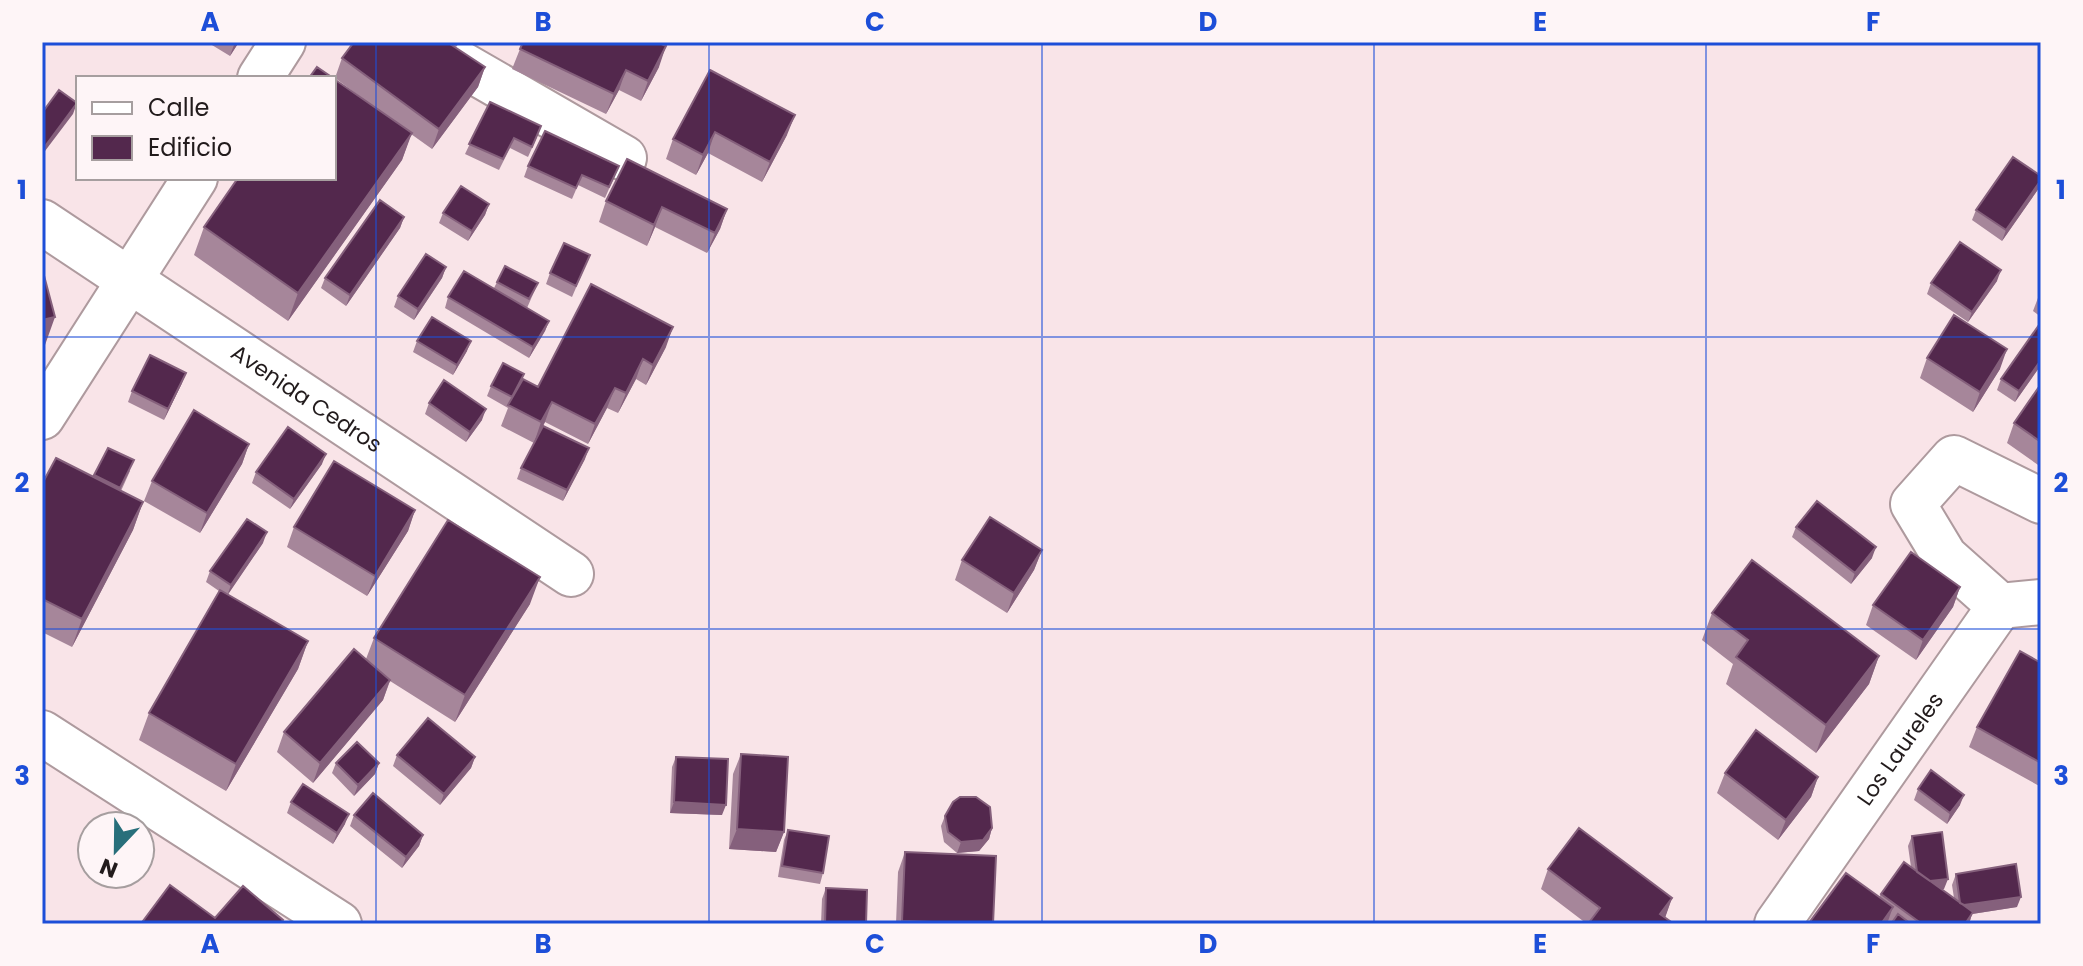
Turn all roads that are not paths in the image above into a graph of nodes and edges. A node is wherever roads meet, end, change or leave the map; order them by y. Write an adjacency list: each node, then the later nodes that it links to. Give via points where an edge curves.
1 (283, 42): 3 (street)
2 (423, 42): 4 (street)
3 (261, 76)
4 (624, 158)
5 (194, 180): 7 (street)
6 (42, 222): 7 (street, Avenida Cedros)
7 (130, 278): 8 (street); 10 (street, Avenida Cedros)
8 (42, 417)
9 (2041, 501): 11 (street, via 1954,458 1913,504 1945,557)
10 (571, 574)
11 (2021, 604): 14 (street, Los Laureles)
12 (42, 733): 13 (street)
13 (339, 924)
14 (1777, 924)

